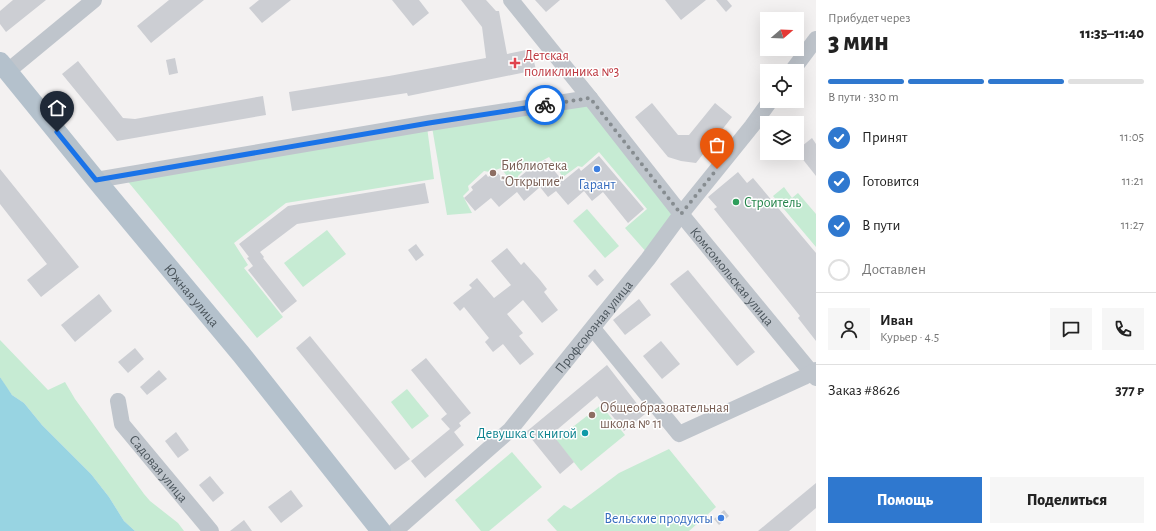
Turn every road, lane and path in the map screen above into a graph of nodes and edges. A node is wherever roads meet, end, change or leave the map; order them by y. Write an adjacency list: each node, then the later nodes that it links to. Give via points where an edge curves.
1 (94, 0): 5 (street)
2 (511, 0): 6 (street, Комсомольская улица)
3 (816, 39): 4 (street)
4 (797, 64)
5 (4, 66): 8 (main road, Южная улица)
6 (590, 98): 8 (street); 9 (street, Комсомольская улица)
7 (765, 108): 9 (street, Профсоюзная улица)
8 (96, 180): 14 (main road, Южная улица, via 241,354)
9 (681, 214): 11 (street, Комсомольская улица); 15 (street, Профсоюзная улица, via 648,259 510,430)
10 (595, 331): 11 (street, via 679,434)
11 (814, 374)
12 (118, 401): 13 (street, Садовая улица, via 122,424)
13 (211, 531)
14 (381, 531)
15 (395, 531)

